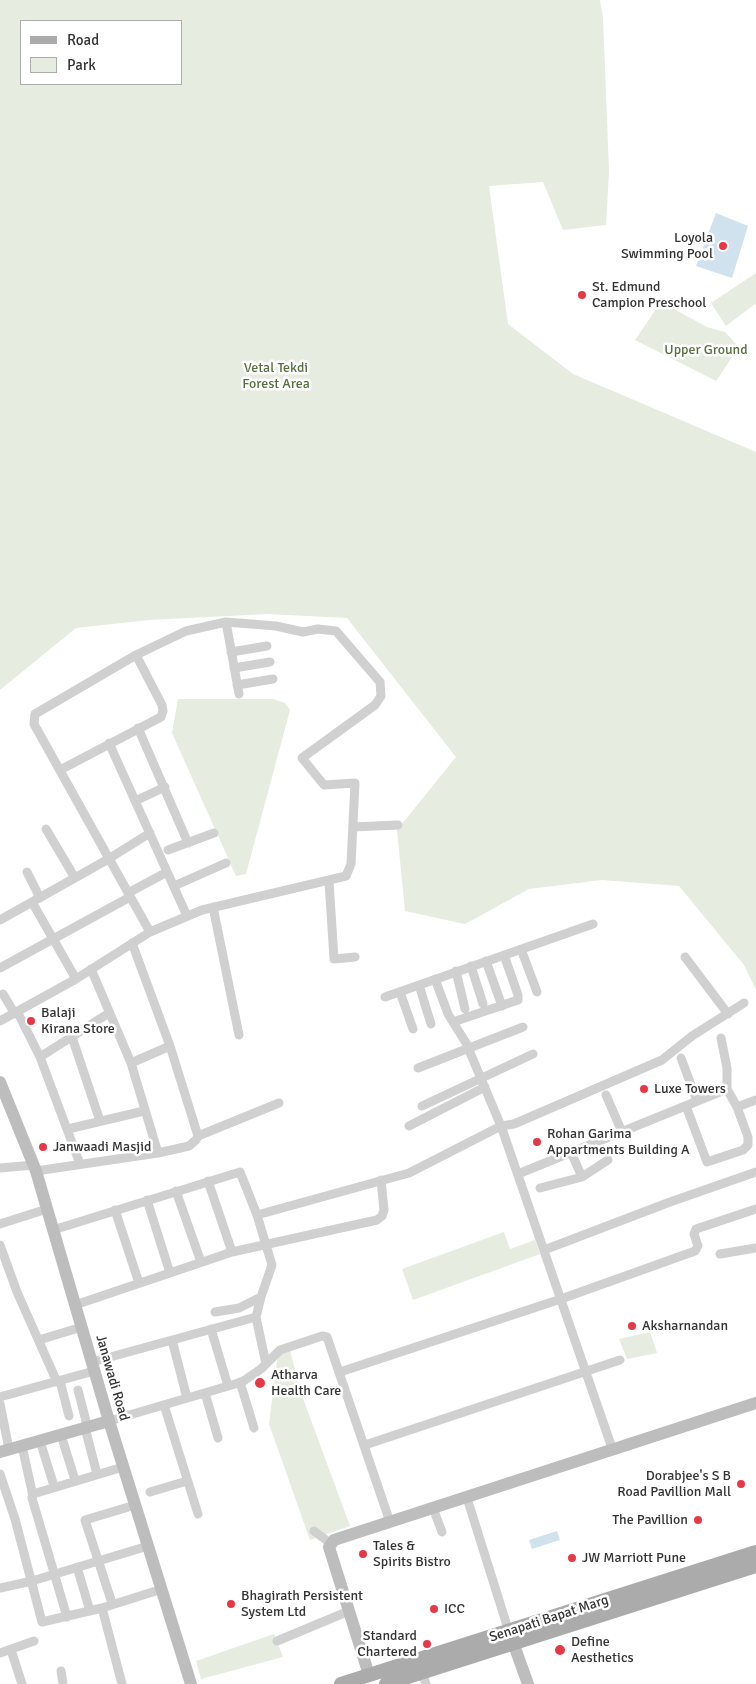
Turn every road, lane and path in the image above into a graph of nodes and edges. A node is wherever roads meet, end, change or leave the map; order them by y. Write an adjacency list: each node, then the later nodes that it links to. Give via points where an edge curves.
1 (226, 622): 3 (street); 4 (street, via 186,631); 14 (street, via 303,632 318,629 336,631 380,682 381,696 375,705 302,758 324,785 355,783)
2 (267, 646): 3 (street)
3 (231, 652): 6 (street)
4 (136, 655): 8 (street, via 163,711 156,721); 10 (street, via 35,714 34,724)
5 (270, 662): 6 (street)
6 (234, 668): 7 (street, via 238,689)
7 (274, 679)
8 (138, 728): 9 (street); 11 (street)
9 (109, 744): 10 (street); 12 (street)
10 (60, 770): 20 (street)
11 (165, 787): 12 (street); 18 (street)
12 (135, 801): 16 (street)
13 (398, 825): 14 (street)
14 (353, 827): 25 (street, via 348,873)
15 (46, 829): 24 (street)
16 (150, 833): 20 (street); 23 (street)
17 (214, 833): 18 (street)
18 (188, 842): 19 (street)
19 (168, 850)
20 (109, 858): 24 (street); 27 (street)
21 (226, 863): 26 (street)
22 (27, 872): 28 (street)
23 (167, 872): 26 (street); 27 (street)
24 (75, 878): 28 (street)
25 (329, 881): 29 (street); 38 (street, via 334,959)
26 (174, 886): 30 (street)
27 (129, 895): 33 (street); 34 (street)
28 (36, 900): 31 (street); 34 (street)
29 (212, 907): 30 (street); 64 (street)
30 (187, 916): 33 (street)
31 (0, 920)
32 (593, 924): 36 (street)
33 (150, 932): 35 (street)
34 (54, 940): 42 (street); 45 (street)
35 (132, 943): 43 (street); 67 (street)
36 (521, 949): 37 (street); 49 (street)
37 (504, 955): 40 (street); 54 (street, via 518,997 516,1001)
38 (354, 957)
39 (685, 957): 58 (street)
40 (486, 961): 41 (street); 54 (street)
41 (471, 966): 44 (street); 53 (street)
42 (0, 968)
43 (91, 969): 45 (street); 57 (street)
44 (456, 971): 46 (street); 55 (street)
45 (76, 979): 56 (street)
46 (435, 979): 47 (street); 60 (street)
47 (419, 985): 48 (street); 61 (street)
48 (400, 992): 51 (street); 63 (street)
49 (537, 992)
50 (3, 994): 56 (street)
51 (385, 997)
52 (744, 1003): 58 (street)
53 (483, 1004)
54 (502, 1006): 60 (street)
55 (465, 1009)
56 (17, 1013): 59 (street); 70 (street)
57 (109, 1013): 65 (street); 72 (street)
58 (728, 1014): 88 (street, via 692,1036 662,1060 514,1124)
59 (0, 1021)
60 (453, 1022): 68 (street)
61 (431, 1024)
62 (523, 1027): 68 (street)
63 (413, 1029)
64 (239, 1035)
65 (72, 1037): 70 (street); 86 (street)
66 (721, 1038): 77 (street, via 728,1068)
67 (170, 1046): 72 (street); 91 (street)
68 (469, 1048): 73 (street); 74 (street)
69 (533, 1054): 74 (street)
70 (40, 1057): 89 (street)
71 (681, 1058): 80 (street)
72 (131, 1063): 85 (street)
73 (418, 1068)
74 (480, 1077): 76 (street); 82 (street)
75 (0, 1082): 97 (street, Janawadi Road)
76 (485, 1087): 87 (street); 88 (street)
77 (727, 1089): 80 (street); 84 (street)
78 (606, 1095): 90 (street)
79 (756, 1100): 84 (street)
80 (697, 1101): 83 (street)
81 (280, 1103): 91 (street)
82 (422, 1106)
83 (686, 1106): 84 (street, via 708,1162 743,1150 748,1145); 90 (street)
84 (737, 1107)
85 (144, 1111): 86 (street); 93 (street)
86 (100, 1121): 89 (street)
87 (409, 1126)
88 (501, 1126): 99 (street); 101 (street, via 409,1173)
89 (68, 1129): 95 (street)
90 (622, 1132): 92 (street)
91 (198, 1136): 93 (street, via 190,1146)
92 (571, 1152): 99 (street); 100 (street)
93 (158, 1153): 95 (street)
94 (608, 1160): 100 (street)
95 (80, 1164): 97 (street)
96 (0, 1168): 97 (street)
97 (35, 1168): 106 (street, Janawadi Road)
98 (756, 1172): 115 (street)
99 (518, 1174): 115 (street)
100 (582, 1177): 103 (street)
101 (381, 1180): 109 (street); 112 (street, via 384,1210 380,1218)
102 (208, 1181): 104 (street); 109 (street, via 241,1173); 116 (street)
103 (540, 1188)
104 (176, 1191): 105 (street); 118 (street)
105 (147, 1200): 108 (street); 119 (street)
106 (47, 1209): 110 (street); 111 (street, Janawadi Road)
107 (756, 1209): 122 (street, via 696,1229 694,1234 698,1246 695,1251)
108 (115, 1210): 111 (street); 120 (street)
109 (257, 1214): 112 (street)
110 (0, 1224)
111 (53, 1230): 123 (street, Janawadi Road)
112 (267, 1242): 116 (street); 121 (street, via 272,1265)
113 (0, 1245): 128 (street)
114 (756, 1248): 117 (street)
115 (544, 1250): 122 (street)
116 (232, 1252): 118 (street)
117 (720, 1254)
118 (201, 1262): 119 (street)
119 (170, 1273): 120 (street)
120 (139, 1284): 123 (street)
121 (261, 1297): 124 (street, via 239,1308); 125 (street)
122 (561, 1299): 133 (street); 134 (street)
123 (75, 1305): 126 (street, Janawadi Road)
124 (215, 1312)
125 (256, 1317): 127 (street); 131 (street)
126 (82, 1327): 128 (street); 132 (street, Janawadi Road)
127 (211, 1329): 129 (street); 137 (street)
128 (39, 1340): 135 (street)
129 (172, 1340): 132 (street); 141 (street)
130 (620, 1360): 134 (street)
131 (266, 1364): 133 (street, via 280,1350 322,1336 329,1339); 136 (street)
132 (93, 1366): 135 (street); 146 (street, Janawadi Road)
133 (340, 1372): 152 (street)
134 (586, 1372): 152 (street); 153 (street)
135 (58, 1381): 140 (street); 145 (street)
136 (240, 1382): 137 (street); 148 (street)
137 (228, 1386): 139 (street)
138 (78, 1390): 147 (street)
139 (205, 1393): 141 (street); 150 (street)
140 (0, 1397)
141 (187, 1398): 144 (street)
142 (756, 1403): 153 (street)
143 (0, 1404): 154 (street)
144 (164, 1405): 146 (street); 159 (street)
145 (69, 1416)
146 (109, 1421): 147 (street); 155 (street, Janawadi Road)
147 (85, 1428): 149 (street); 157 (street)
148 (254, 1428)
149 (61, 1435): 151 (street); 158 (street)
150 (218, 1438)
151 (40, 1441): 154 (street); 160 (street)
152 (365, 1446): 167 (street)
153 (612, 1448): 163 (street)
154 (10, 1449): 162 (street)
155 (124, 1467): 157 (street); 164 (street, Janawadi Road)
156 (0, 1474): 177 (street)
157 (97, 1474): 158 (street)
158 (76, 1480): 160 (street)
159 (187, 1482): 161 (street); 166 (street)
160 (54, 1486): 162 (street, via 36,1491)
161 (150, 1492)
162 (33, 1496): 176 (street)
163 (467, 1498): 165 (street); 185 (street)
164 (135, 1505): 171 (street, Janawadi Road); 173 (street, via 85,1520)
165 (434, 1508): 167 (street); 169 (street)
166 (198, 1514)
167 (390, 1522): 170 (street)
168 (314, 1531): 170 (street)
169 (442, 1532)
170 (330, 1543): 183 (street)
171 (148, 1546): 173 (street); 179 (street, Janawadi Road)
172 (756, 1552): 185 (main road, Senapati Bapat Marg)
173 (98, 1561): 175 (street); 180 (street)
174 (756, 1566): 185 (main road, Senapati Bapat Marg)
175 (77, 1567): 176 (street); 182 (street)
176 (55, 1574): 177 (street); 184 (street)
177 (32, 1581): 178 (street); 184 (street, via 42,1622)
178 (0, 1588)
179 (162, 1589): 181 (street); 195 (street, Janawadi Road)
180 (110, 1600)
181 (102, 1608): 182 (street); 194 (street)
182 (90, 1611): 184 (street)
183 (349, 1612): 187 (street); 191 (street)
184 (67, 1617)
185 (511, 1638): 191 (main road, Senapati Bapat Marg); 197 (main road, Senapati Bapat Marg); 198 (street)
186 (34, 1641): 188 (street)
187 (277, 1641)
188 (11, 1650): 189 (street); 192 (street)
189 (0, 1653)
190 (61, 1671): 193 (street)
191 (369, 1675): 196 (main road, Senapati Bapat Marg)
192 (22, 1684)
193 (63, 1684)
194 (122, 1684)
195 (191, 1684)
196 (340, 1684)
197 (386, 1684)
198 (528, 1684)

